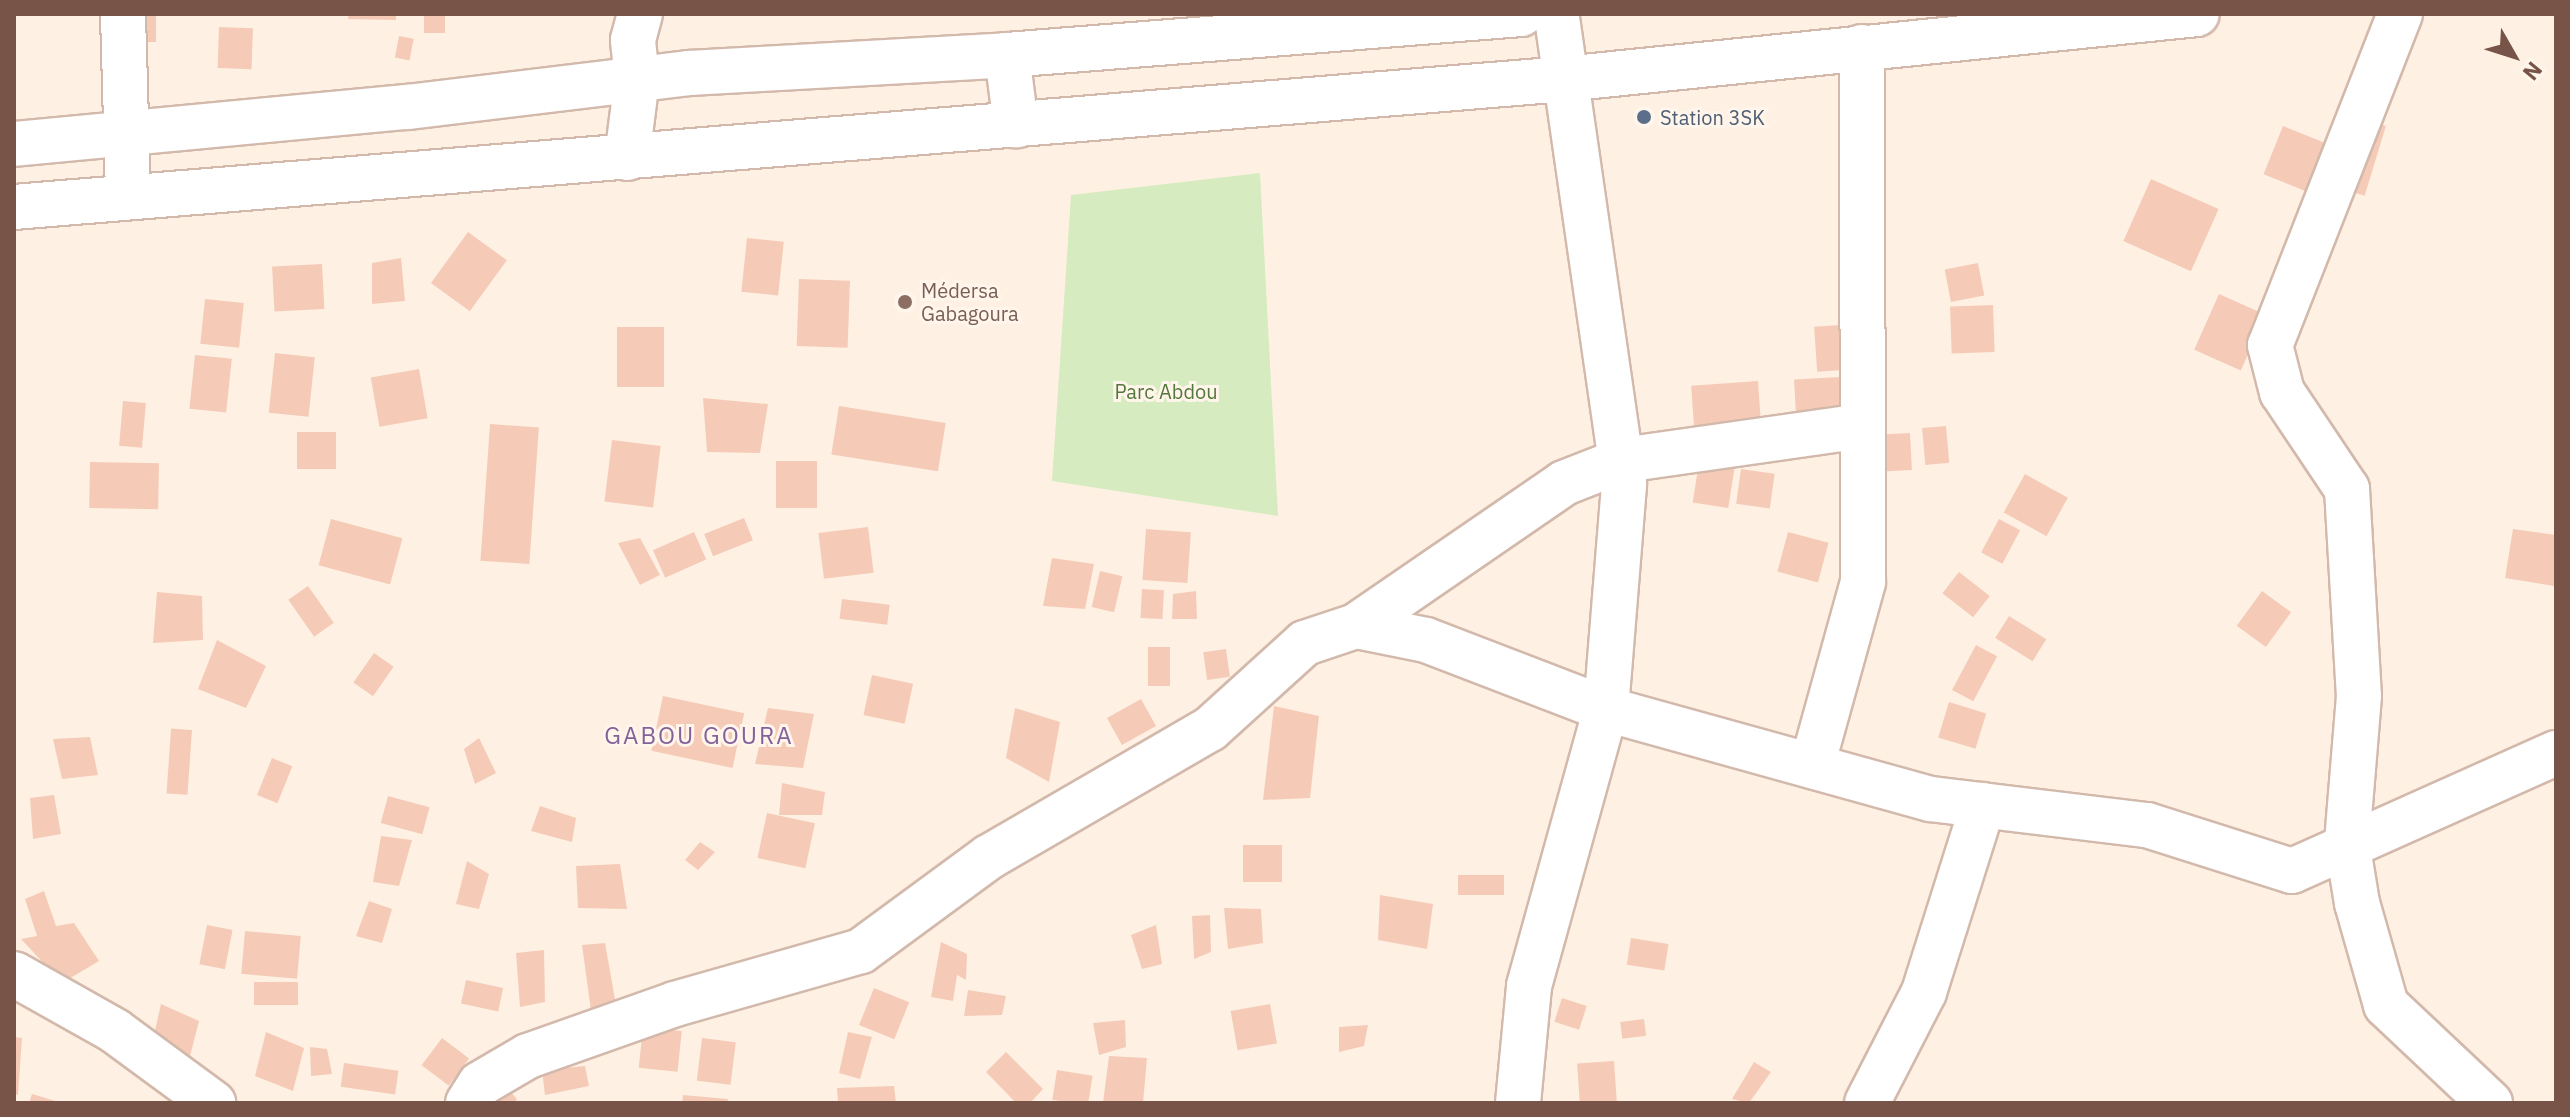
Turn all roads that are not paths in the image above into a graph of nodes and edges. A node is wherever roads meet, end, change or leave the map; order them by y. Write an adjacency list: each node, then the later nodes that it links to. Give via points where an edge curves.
1 (123, 14): 13 (street)
2 (640, 14): 10 (street, via 633,40)
3 (1521, 14): 9 (street)
4 (1556, 14): 11 (street)
5 (2197, 14): 7 (street)
6 (2400, 14): 25 (street, via 2270,345 2282,392 2347,489 2359,696)
7 (2020, 22): 8 (street)
8 (1862, 47): 11 (street); 18 (street)
9 (1007, 55): 10 (street); 12 (street)
10 (637, 79): 13 (street, via 408,107); 15 (street)
11 (1564, 79): 12 (street); 19 (street)
12 (1016, 125): 15 (street)
13 (123, 132): 14 (street); 16 (street)
14 (14, 144)
15 (627, 158): 16 (street)
16 (128, 194): 17 (street)
17 (14, 207)
18 (1862, 426): 19 (street); 23 (street, via 1863,582)
19 (1623, 460): 20 (street, via 1564,483); 21 (street)
20 (1356, 626): 21 (street, via 1426,640); 28 (street, via 1305,643 1210,729 1015,841 861,951 675,1004 528,1056 480,1084)
21 (1606, 709): 23 (street); 29 (street, via 1529,986)
22 (2556, 753): 25 (street)
23 (1812, 766): 24 (street, via 1931,799)
24 (1983, 805): 25 (street, via 2147,825 2214,842 2292,871); 30 (street, via 1924,992)
25 (2347, 842): 31 (street, via 2357,903 2386,1005)
26 (14, 974): 27 (street, via 115,1031)
27 (213, 1103)
28 (468, 1103)
29 (1518, 1103)
30 (1867, 1103)
31 (2490, 1103)

